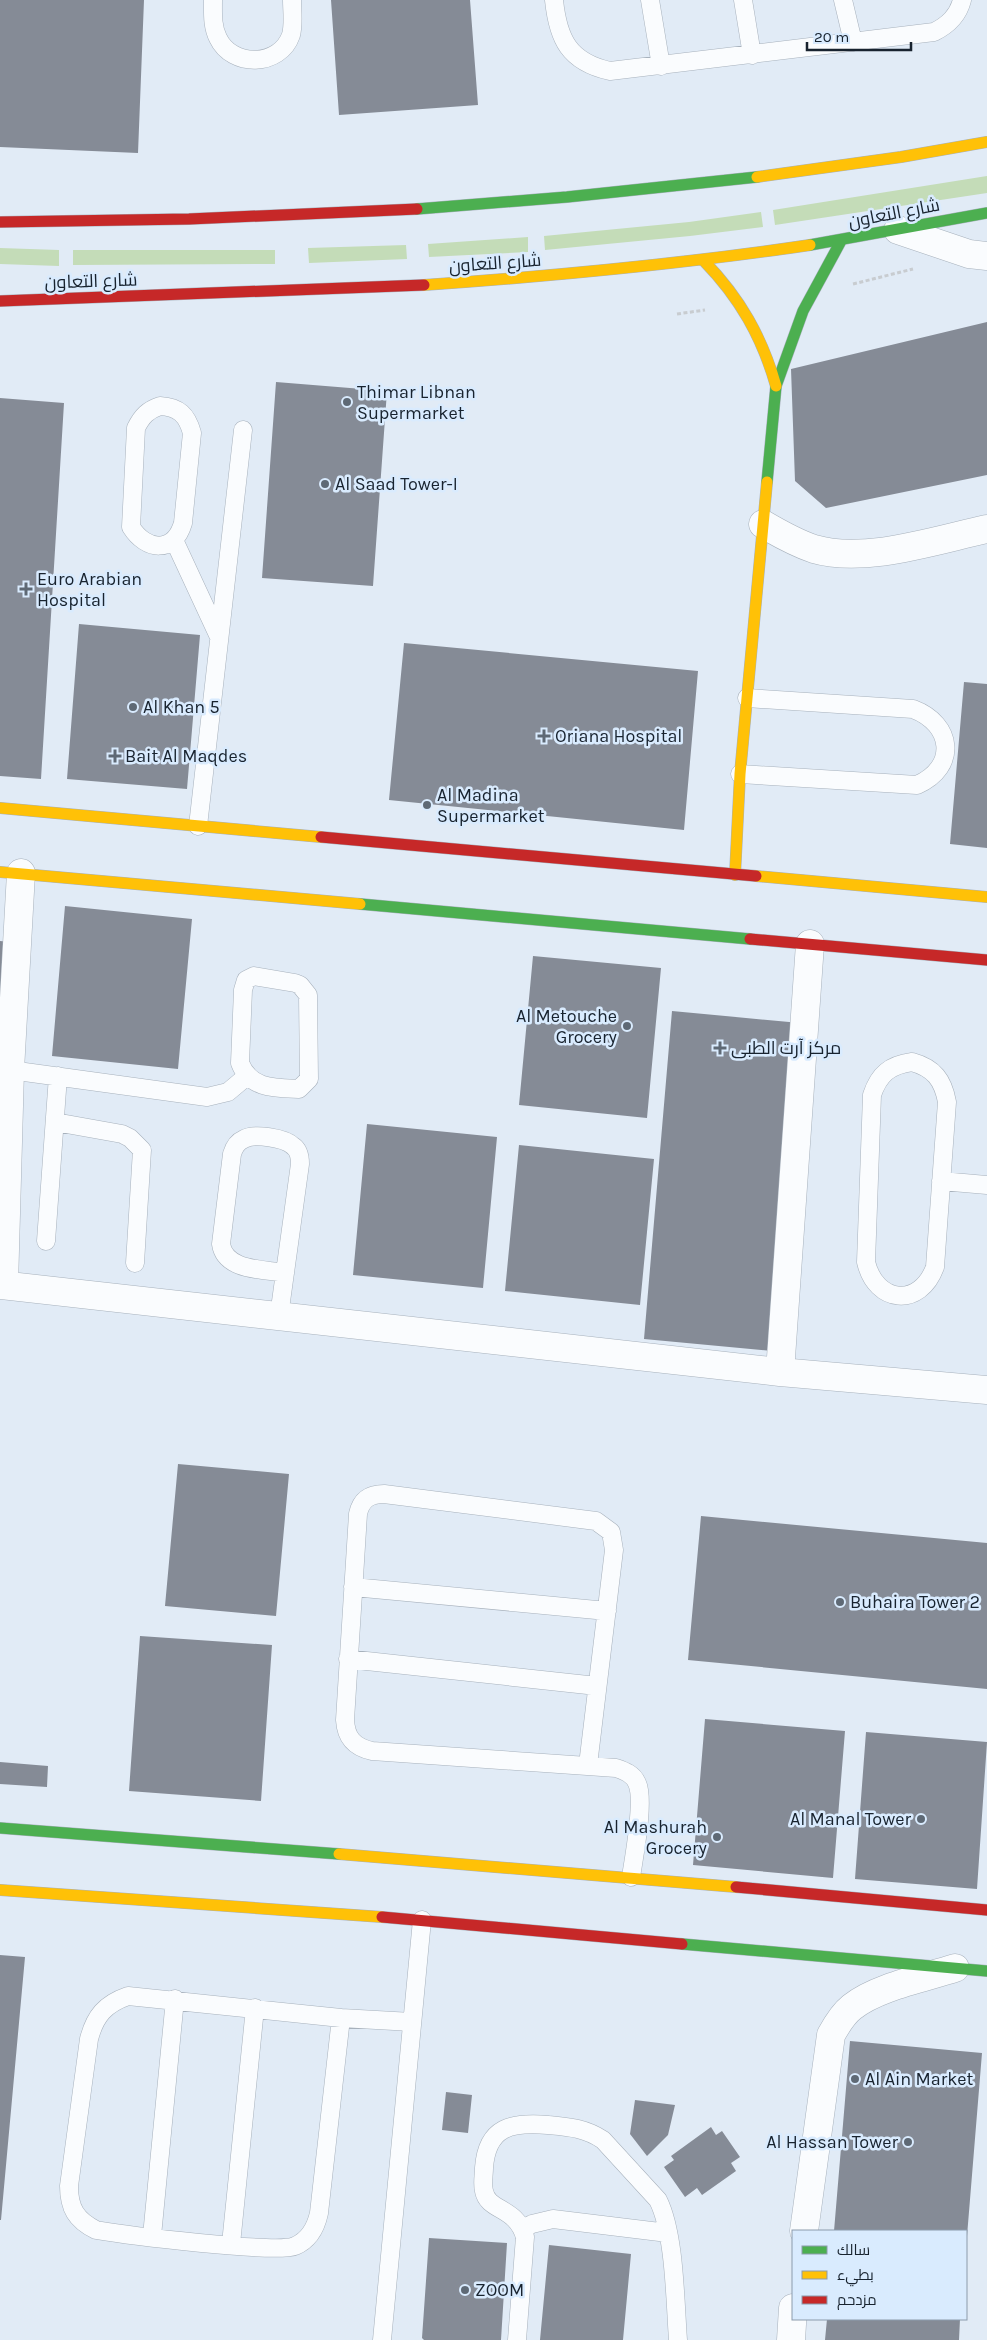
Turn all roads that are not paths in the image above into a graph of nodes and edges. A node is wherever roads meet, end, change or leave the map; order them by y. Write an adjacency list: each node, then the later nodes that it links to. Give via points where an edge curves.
1 (213, 0): 2 (lane, via 214,28 218,39 234,55 255,61 276,54 290,36)
2 (292, 0)
3 (554, 0): 10 (lane, via 559,31 565,44 584,62 610,71)
4 (650, 0): 10 (lane)
5 (743, 0): 9 (lane)
6 (843, 0): 8 (lane)
7 (962, 0): 8 (lane, via 951,21 934,32)
8 (853, 42): 9 (lane)
9 (752, 55): 10 (lane)
10 (661, 66)
11 (987, 142): 13 (street, via 826,168 544,201 115,222)
12 (987, 213): 14 (street, شارع التعاون)
13 (0, 222)
14 (898, 230): 15 (street, شارع التعاون); 16 (street, via 969,254)
15 (841, 241): 17 (street, شارع التعاون); 19 (street, via 799,318)
16 (987, 256)
17 (704, 261): 18 (street, شارع التعاون, via 416,286); 19 (street, via 743,305 757,331)
18 (0, 301)
19 (776, 386): 21 (street)
20 (244, 430): 24 (lane)
21 (763, 524): 22 (street, via 788,539 844,554 873,553); 25 (street)
22 (987, 529)
23 (174, 540): 23 (lane, via 183,523 192,433 182,412 160,406 141,418 136,428 131,527 138,538 149,545 162,546); 24 (lane)
24 (220, 638): 28 (lane)
25 (747, 698): 26 (street); 26 (lane, via 913,709 936,722 946,746 938,771 917,785)
26 (740, 774): 30 (street)
27 (0, 808): 28 (street)
28 (198, 826): 30 (street)
29 (10, 872): 32 (street); 34 (street)
30 (735, 875): 31 (street)
31 (987, 898)
32 (810, 944): 33 (street); 45 (street)
33 (987, 960)
34 (10, 1070): 35 (lane); 43 (street)
35 (58, 1076): 36 (lane, via 207,1097 228,1092); 37 (lane)
36 (247, 1076): 36 (lane, via 258,1085 292,1089 299,1089 309,1079 310,1002 300,986 257,976 246,980 240,1063)
37 (54, 1122): 40 (lane); 41 (lane, via 122,1134 142,1150)
38 (941, 1181): 38 (lane, via 944,1087 926,1066 912,1062 898,1064 886,1070 872,1095 866,1262 876,1285 886,1293 898,1296 911,1294 922,1289 930,1279 935,1267); 39 (lane)
39 (987, 1186)
40 (46, 1241)
41 (135, 1263)
42 (285, 1272): 42 (lane, via 300,1157 293,1145 287,1142 250,1136 238,1142 232,1154 222,1251 232,1263); 44 (lane)
43 (2, 1285): 44 (street)
44 (279, 1316): 45 (street)
45 (780, 1372): 46 (street)
46 (987, 1390)
47 (353, 1587): 48 (lane); 48 (lane, via 360,1506 370,1495 384,1494 596,1521 605,1526 614,1541); 49 (lane)
48 (607, 1611): 50 (lane)
49 (348, 1659): 50 (lane); 51 (lane, via 345,1730 363,1749)
50 (598, 1686): 51 (lane)
51 (588, 1766): 53 (lane, via 616,1768 632,1776 637,1783 641,1800)
52 (0, 1828): 53 (street)
53 (632, 1877): 55 (street)
54 (0, 1890): 56 (street)
55 (987, 1910)
56 (422, 1920): 57 (street); 62 (lane)
57 (955, 1968): 58 (street); 64 (street, via 865,1998 839,2020 831,2035)
58 (987, 1971)
59 (175, 1999): 60 (lane); 66 (lane); 66 (lane, via 128,1996 102,2010 93,2024 69,2186 72,2208 86,2225 101,2231)
60 (255, 2008): 61 (lane); 67 (lane)
61 (341, 2018): 62 (lane); 67 (lane, via 317,2223 304,2240 286,2249)
62 (412, 2022): 69 (lane)
63 (522, 2229): 65 (lane, via 553,2218); 65 (lane, via 513,2215 486,2199 484,2174 487,2150 496,2134 506,2127 530,2123 583,2129 603,2140 652,2191 663,2211); 70 (lane, via 526,2246)
64 (804, 2230)
65 (668, 2233): 71 (lane)
66 (152, 2236): 67 (lane)
67 (232, 2244)
68 (792, 2320): 72 (street)
69 (382, 2340)
70 (517, 2340)
71 (678, 2340)
72 (791, 2340)

